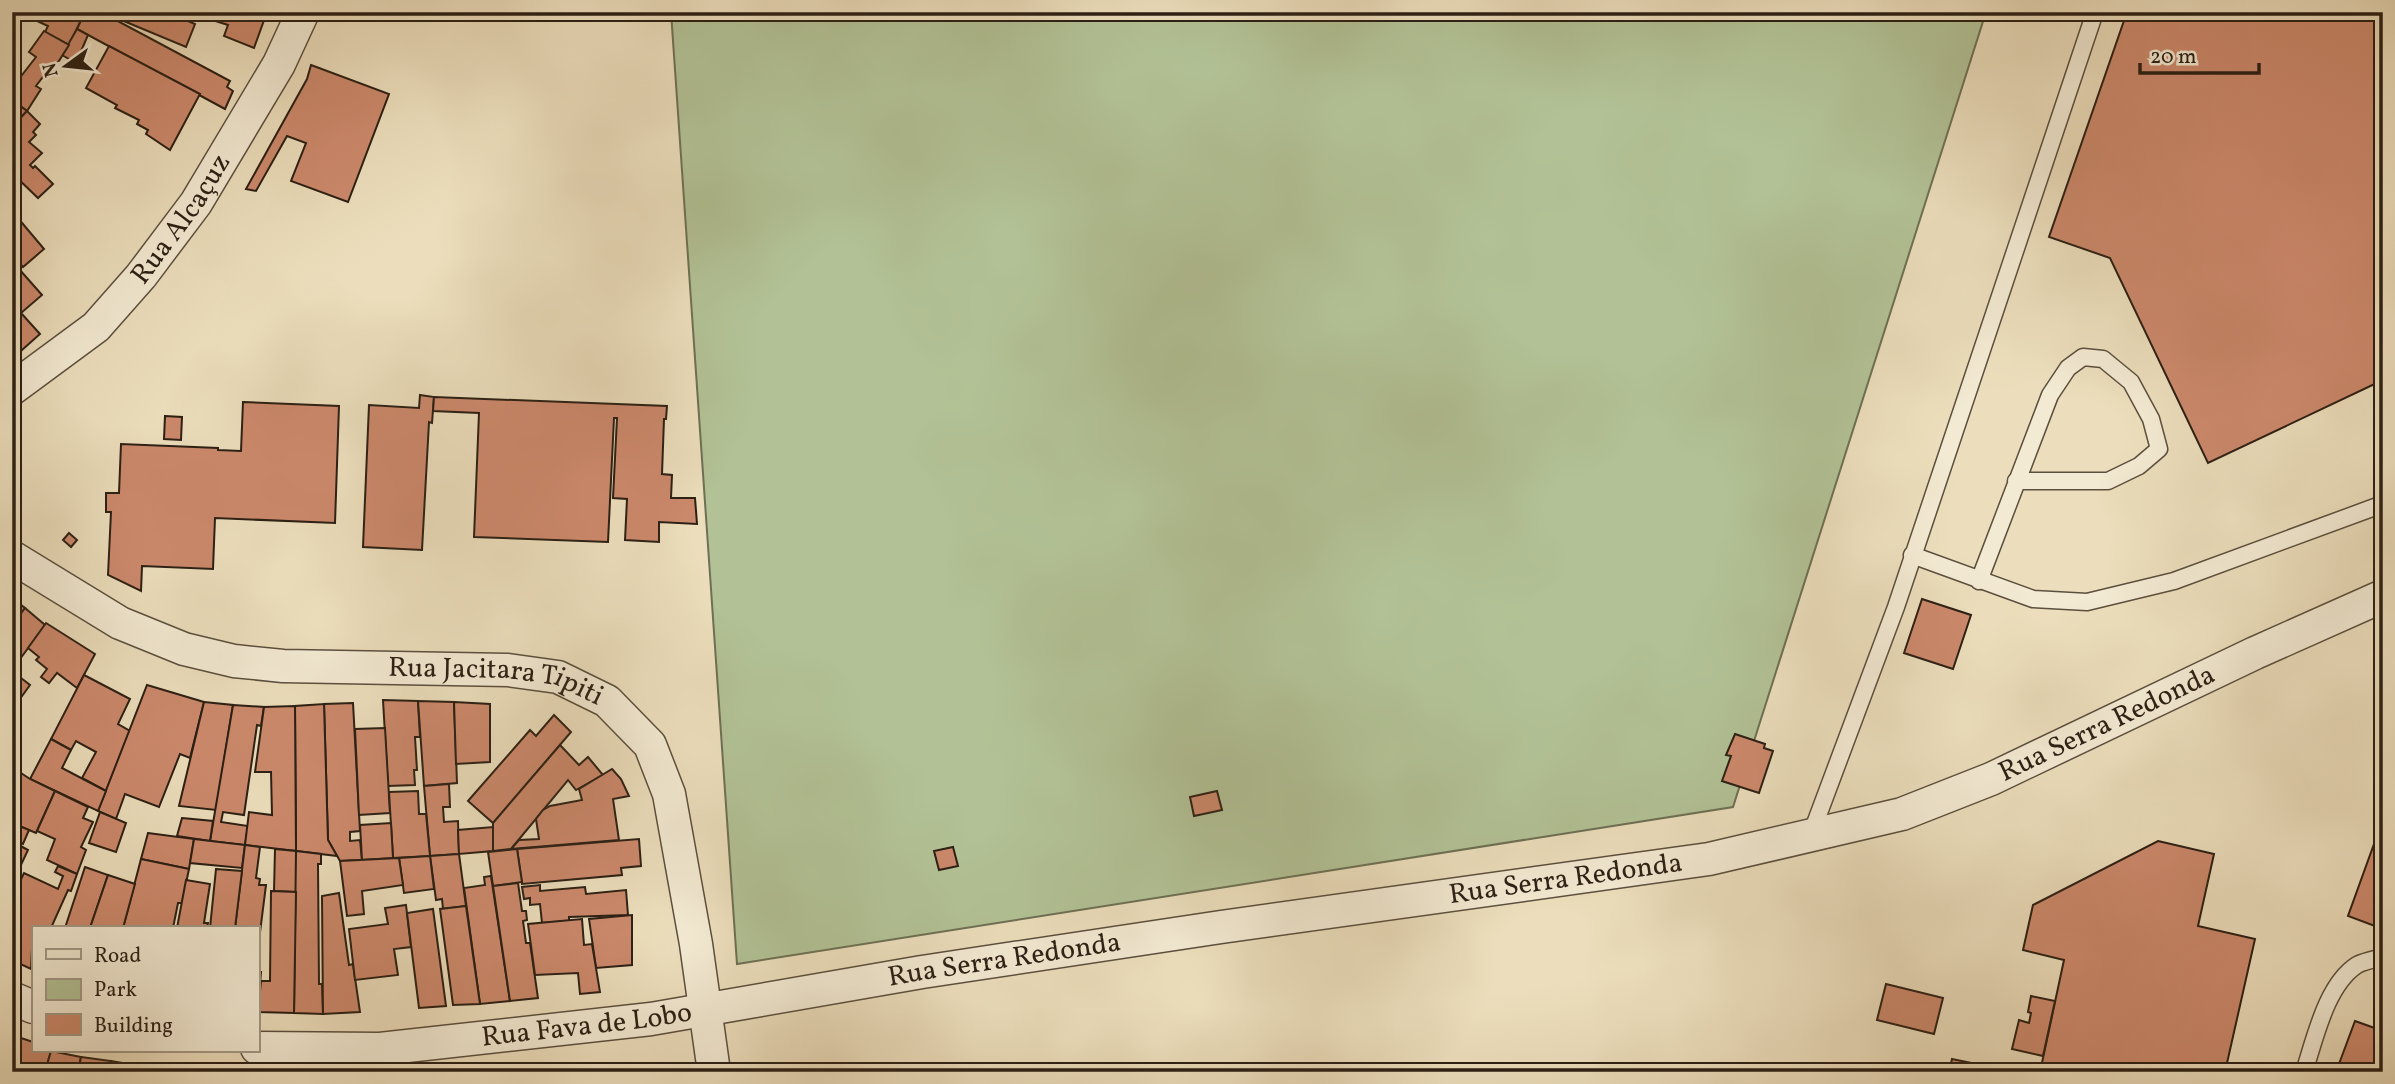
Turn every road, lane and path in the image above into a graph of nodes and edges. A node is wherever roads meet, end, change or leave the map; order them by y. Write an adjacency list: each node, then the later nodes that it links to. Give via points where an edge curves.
1 (303, 12): 3 (street, Rua Alcaçuz, via 279,64 196,203 141,276 96,327)
2 (2095, 12): 6 (lane)
3 (12, 389)
4 (2016, 481): 4 (lane, via 2050,395 2068,368 2083,357 2102,359 2131,382 2151,419 2159,449 2139,466 2108,481); 8 (lane)
5 (2383, 504): 8 (lane, via 2174,581 2087,603 2033,599)
6 (1912, 555): 8 (lane); 10 (lane)
7 (12, 557): 14 (street, Rua Jacitara Tipiti, via 120,623 184,649 283,666 508,670 558,677 607,701 650,745 669,794)
8 (1979, 581)
9 (2383, 596): 10 (street, Rua Serra Redonda, via 1991,779 1902,814)
10 (1810, 837): 14 (street, Rua Serra Redonda, via 1709,859 1220,927)
11 (2383, 957): 17 (lane, via 2358,964 2342,978 2325,1008)
12 (12, 998): 13 (street)
13 (32, 1007)
14 (705, 1010): 15 (street, Rua Fava de Lobo, via 380,1049); 16 (street, Rua Jacitara Tipiti)
15 (259, 1048)
16 (714, 1072)
17 (2304, 1072)

